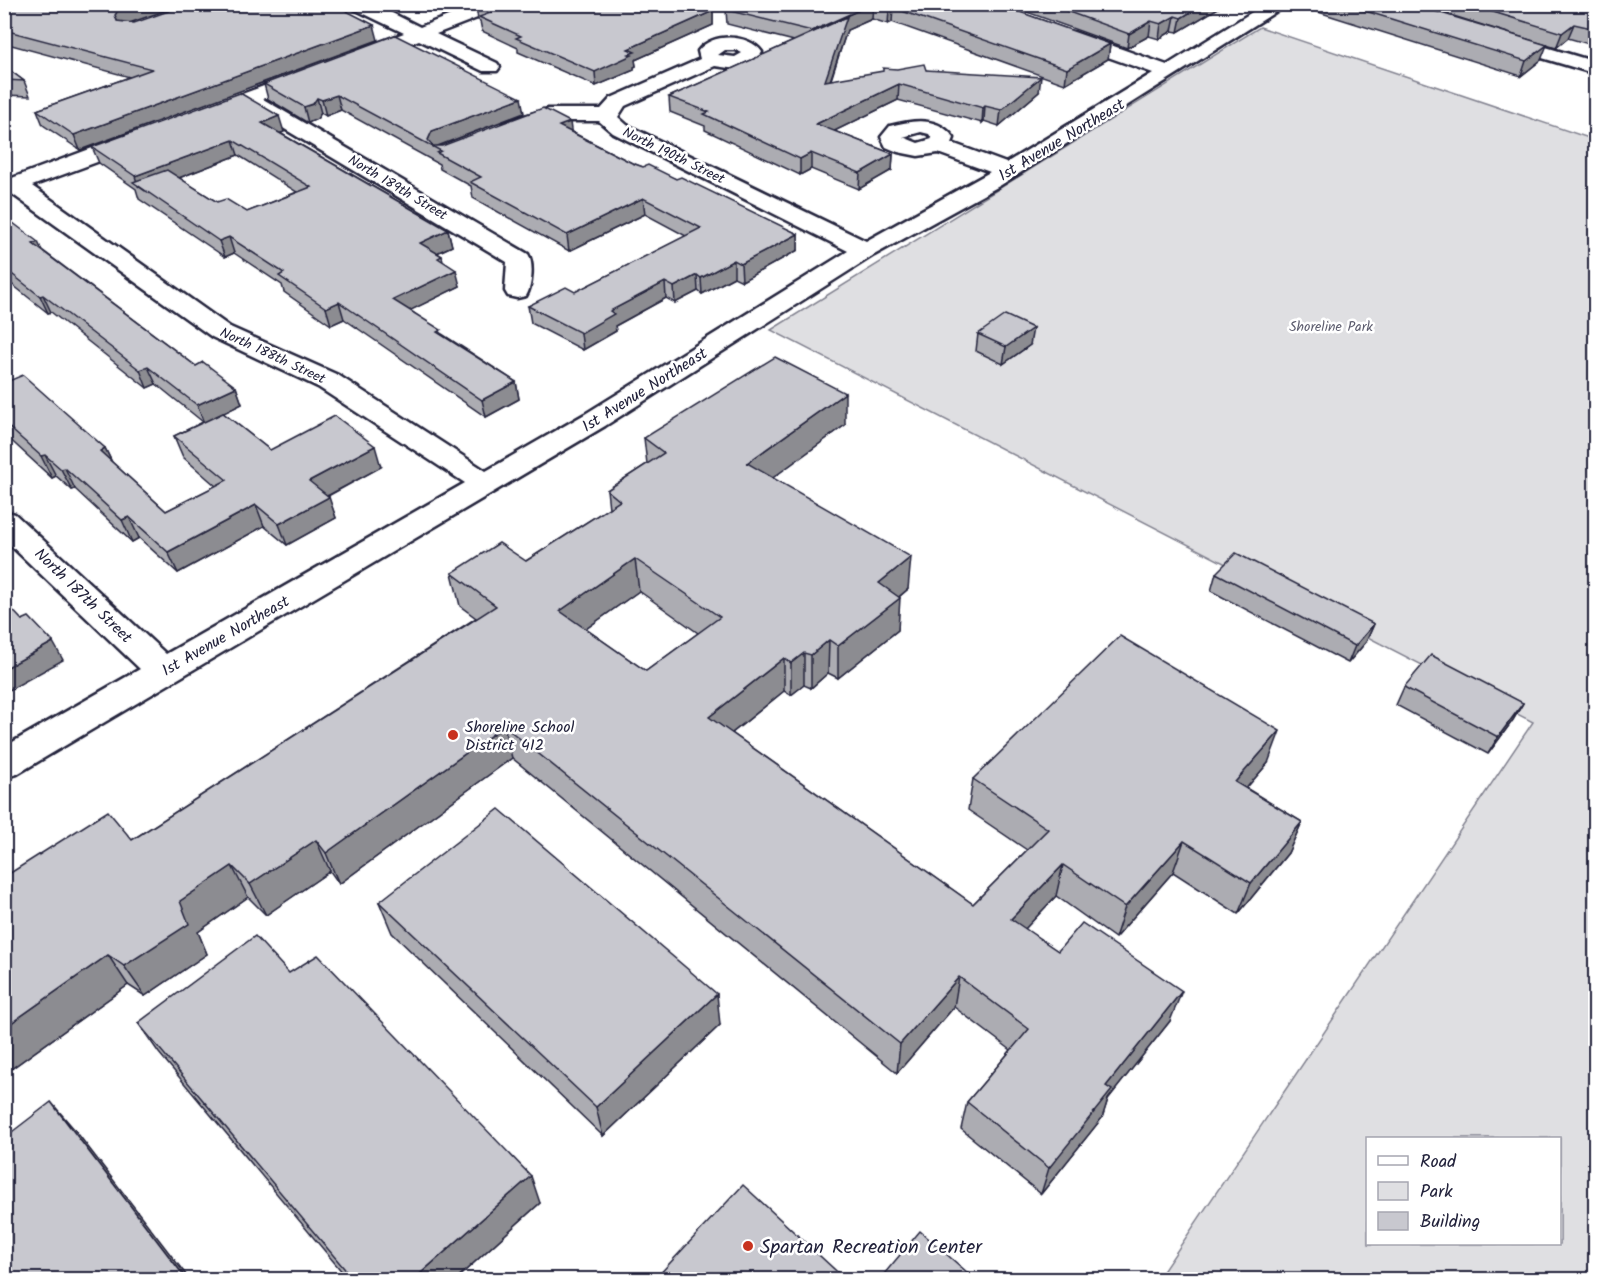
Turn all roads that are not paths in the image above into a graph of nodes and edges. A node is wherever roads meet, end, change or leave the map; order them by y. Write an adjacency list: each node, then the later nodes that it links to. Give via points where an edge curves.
1 (358, 4): 5 (street)
2 (497, 4): 5 (street)
3 (1279, 4): 12 (street, 1st Avenue Northeast)
4 (1045, 28): 12 (street)
5 (420, 33): 8 (street); 9 (street)
6 (1485, 34): 10 (street)
7 (714, 60): 14 (street, via 618,102)
8 (345, 62)
9 (490, 67)
10 (1596, 68)
11 (323, 70): 13 (street)
12 (1169, 72): 19 (street, 1st Avenue Northeast)
13 (248, 99): 15 (street); 22 (street, North 189th Street, via 519,259)
14 (607, 115): 17 (street, North 190th Street, via 548,115); 21 (street, North 190th Street, via 620,129)
15 (192, 119)
16 (159, 131): 20 (street)
17 (489, 135)
18 (938, 146): 19 (street)
19 (1007, 171): 21 (street, 1st Avenue Northeast)
20 (8, 186): 23 (street, North 188th Street, via 221,332 328,381)
21 (866, 250): 23 (street, 1st Avenue Northeast, via 595,420)
22 (517, 291)
23 (485, 483): 25 (street, 1st Avenue Northeast)
24 (4, 520): 25 (street, North 187th Street)
25 (163, 671): 26 (street, 1st Avenue Northeast)
26 (4, 764)

